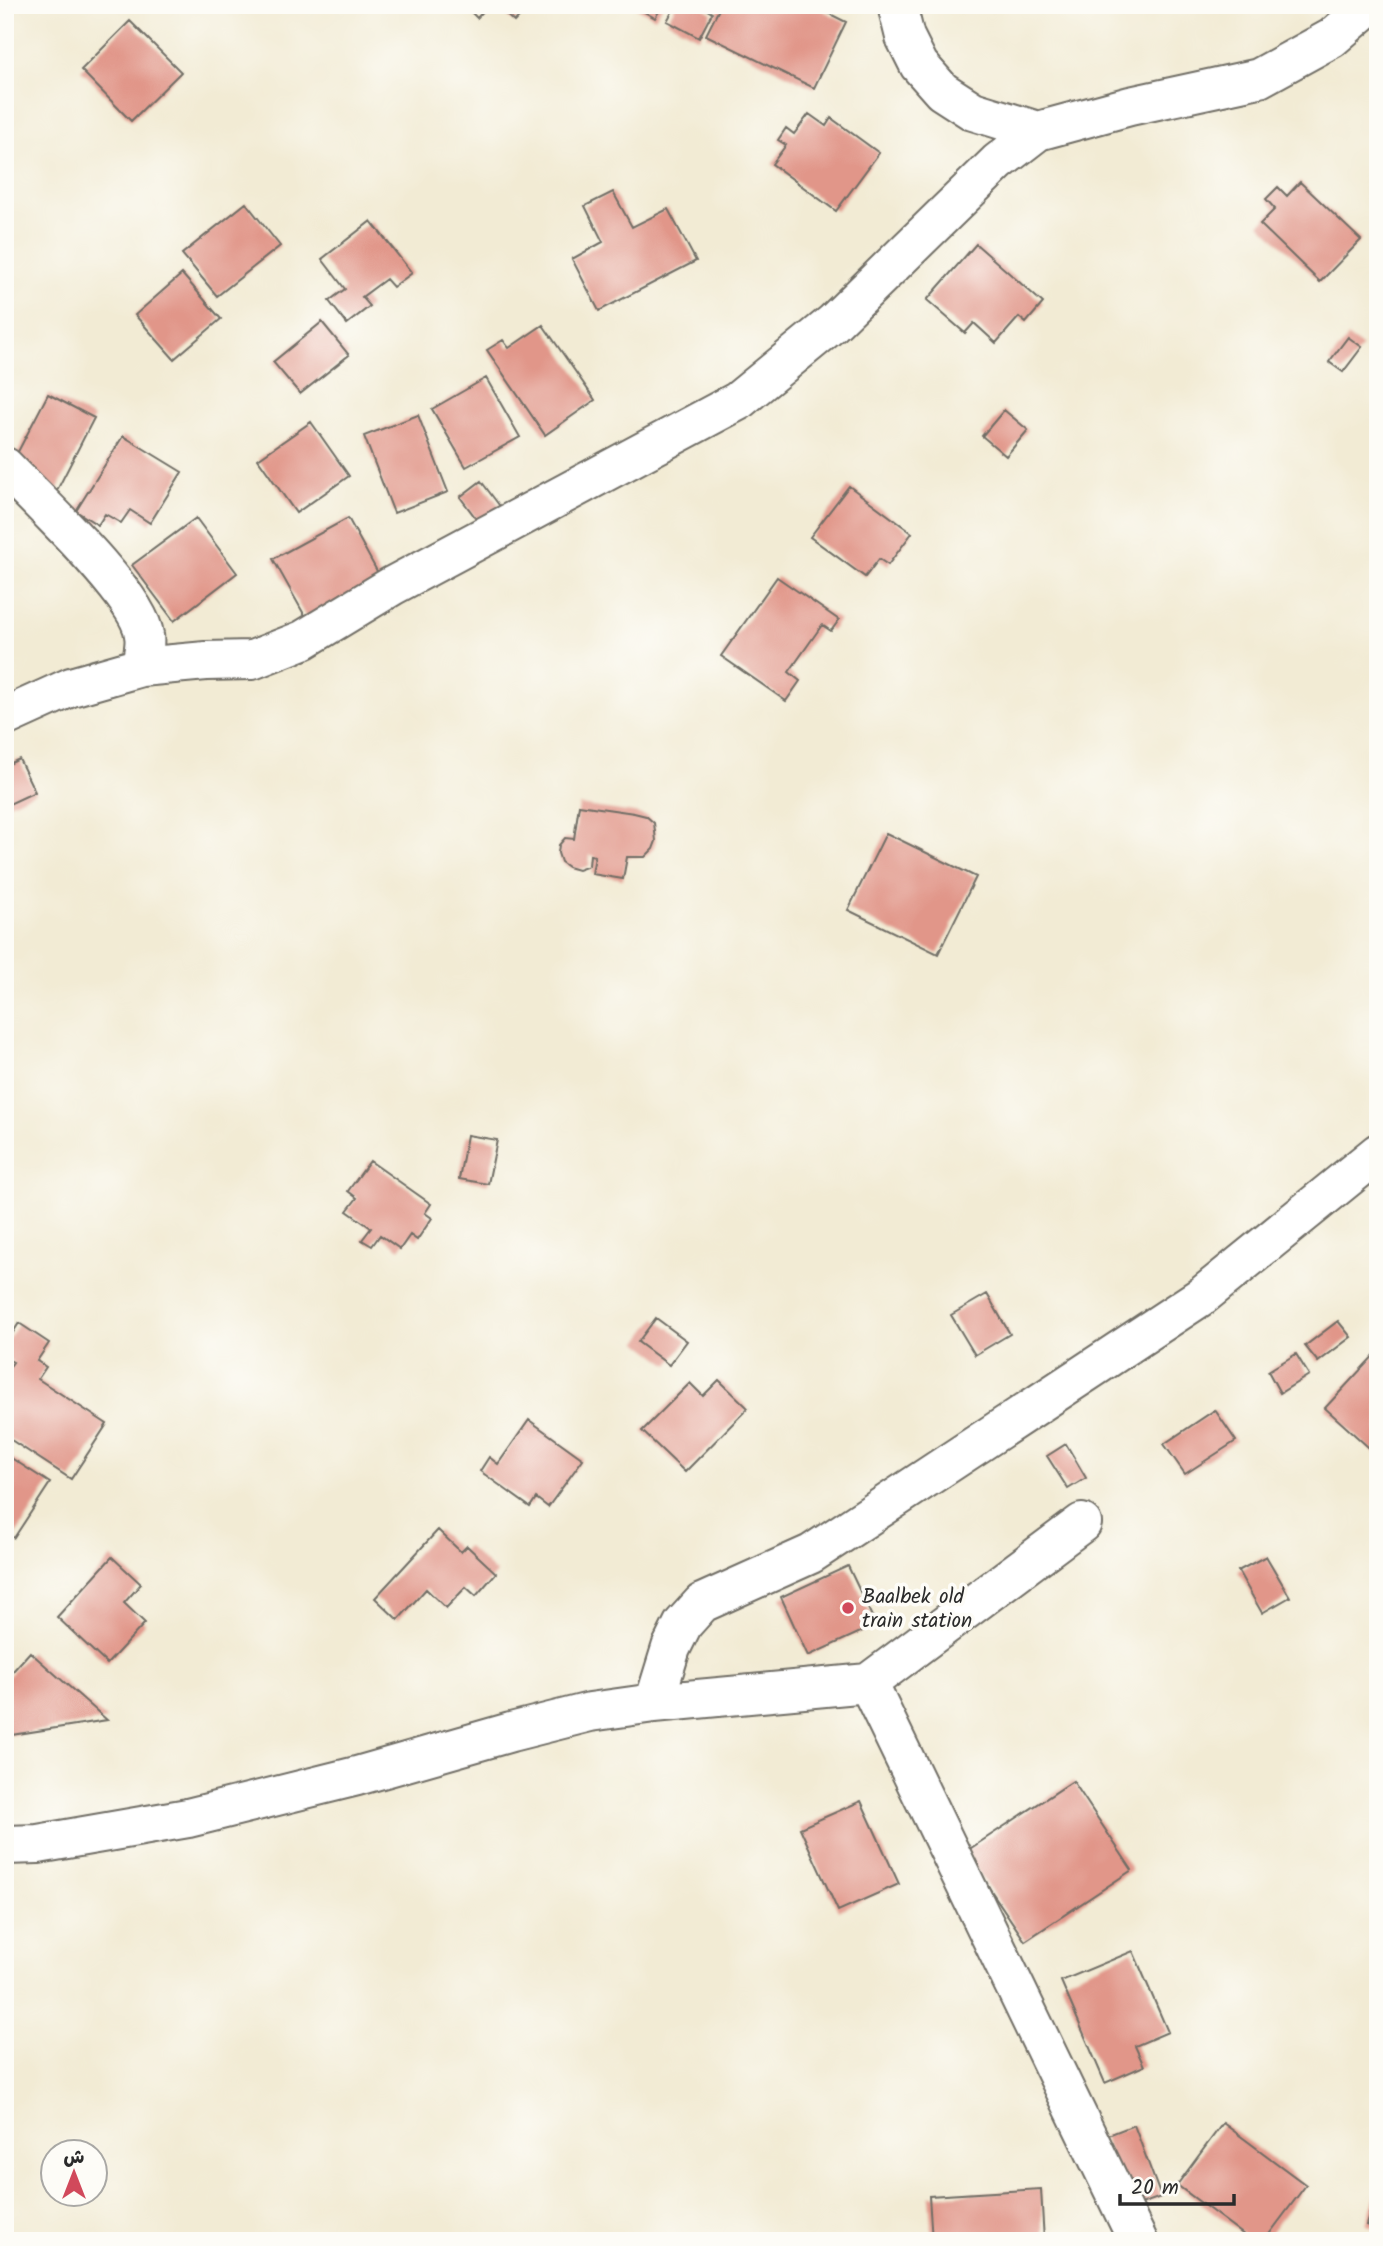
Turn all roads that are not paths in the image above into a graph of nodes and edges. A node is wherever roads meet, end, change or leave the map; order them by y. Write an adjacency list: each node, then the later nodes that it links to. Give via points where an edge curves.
1 (897, 5): 3 (street, via 905,37 919,65 942,91 973,111)
2 (1370, 5): 3 (street, via 1332,38 1259,78)
3 (1038, 131): 5 (street, via 998,162 833,323 738,401 392,586 303,640 252,660)
4 (5, 467): 5 (street, via 92,557 132,606 145,635)
5 (141, 667): 6 (street, via 71,687)
6 (5, 717)
7 (1378, 1153): 10 (street, via 1191,1303 811,1554 702,1603 682,1624)
8 (1082, 1523): 9 (street)
9 (868, 1683): 10 (street); 12 (street)
10 (654, 1703): 11 (street, via 590,1712 188,1818)
11 (5, 1846)
12 (1138, 2241)

